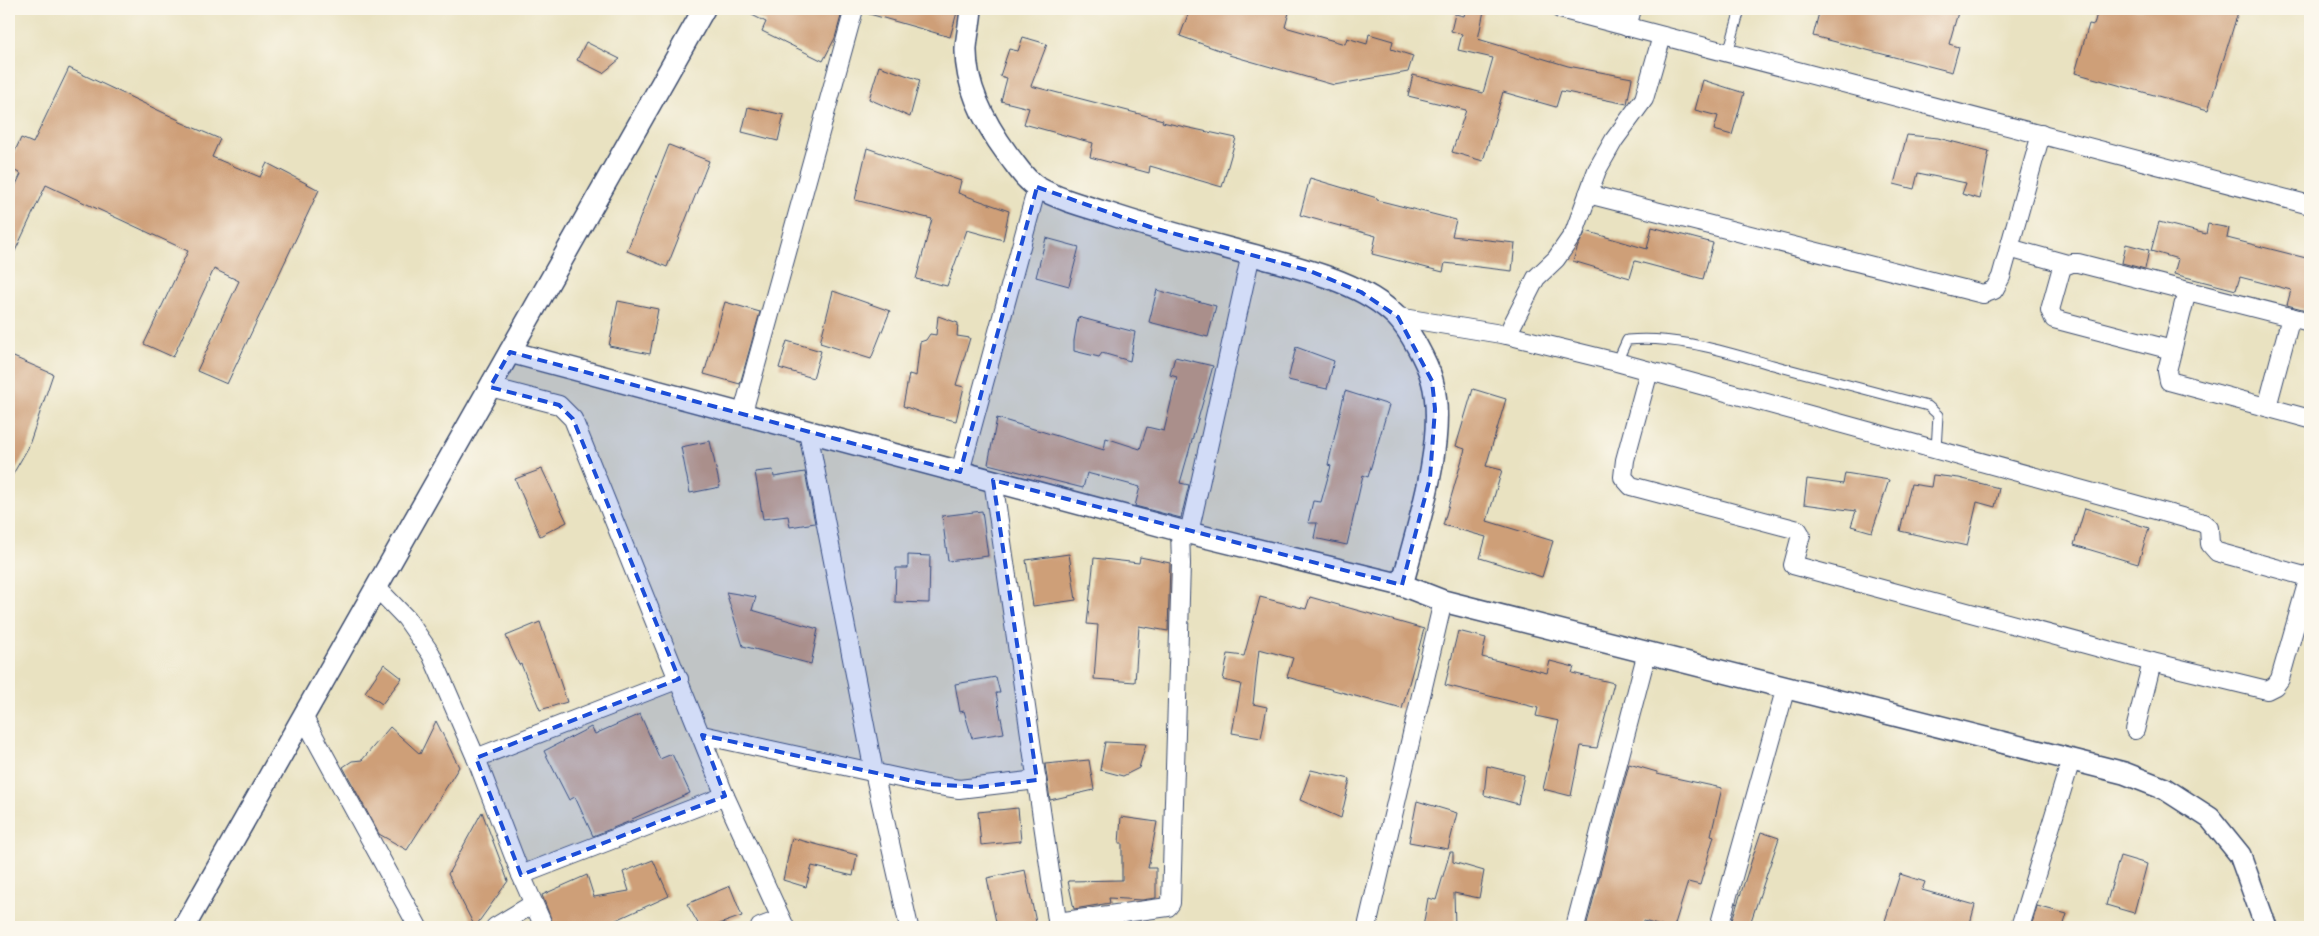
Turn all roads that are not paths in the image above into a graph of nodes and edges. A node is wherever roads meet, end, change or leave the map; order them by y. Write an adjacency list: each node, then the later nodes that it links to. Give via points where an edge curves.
1 (704, 9): 23 (street)
2 (854, 9): 28 (street)
3 (971, 9): 11 (street, via 966,49 972,87 995,136 1022,173)
4 (1560, 9): 7 (street)
5 (1632, 9): 7 (street)
6 (1735, 9): 9 (lane, via 1739,13)
7 (1627, 27): 8 (street)
8 (1662, 36): 9 (street); 12 (street, via 1644,99 1614,140)
9 (1728, 53): 10 (street)
10 (2041, 134): 13 (street); 14 (street)
11 (1037, 187): 15 (street, via 1150,227); 32 (street)
12 (1588, 194): 14 (street, via 1983,294 1994,290); 21 (street, via 1574,233 1556,259 1536,278)
13 (2310, 205)
14 (2009, 248): 16 (street)
15 (1251, 254): 18 (street, via 1334,280 1380,303); 34 (street)
16 (2067, 264): 17 (street, via 2078,263); 22 (street, via 2060,271 2050,310 2054,319)
17 (2187, 291): 19 (street); 22 (street)
18 (1398, 317): 21 (street); 36 (street, via 1419,350 1432,380 1435,409 1435,446 1430,478)
19 (2291, 317): 20 (street); 27 (street)
20 (2310, 322)
21 (1507, 335): 24 (street)
22 (2172, 350): 27 (street, via 2166,375 2172,383)
23 (510, 352): 26 (street); 28 (street)
24 (1617, 362): 25 (street); 31 (lane, via 1627,340 1651,338 1742,356 1928,406 1938,415)
25 (1649, 371): 31 (street); 40 (street, via 1625,460 1623,477 1631,486 1798,530 1801,535 1793,565)
26 (490, 387): 37 (street); 41 (street, via 559,404 573,419)
27 (2267, 407): 29 (street)
28 (743, 412): 30 (street)
29 (2310, 419)
30 (808, 432): 32 (street); 48 (street)
31 (1936, 450): 35 (street, via 2202,523 2209,528 2210,544 2217,552)
32 (960, 472): 33 (street)
33 (993, 480): 34 (street); 49 (street)
34 (1184, 532): 36 (street); 54 (street, via 1171,902 1168,907)
35 (2309, 575): 40 (street, via 2280,679 2275,686 2267,690 2258,689)
36 (1402, 585): 38 (street)
37 (376, 587): 43 (street); 46 (street, via 406,618 431,654)
38 (1443, 601): 39 (street); 61 (street)
39 (1647, 652): 42 (street); 62 (street)
40 (2152, 662): 44 (street)
41 (679, 679): 45 (street); 46 (street)
42 (1786, 687): 47 (street); 63 (street)
43 (303, 716): 55 (street); 56 (street)
44 (2135, 730)
45 (702, 735): 48 (street); 50 (street)
46 (476, 758): 51 (street)
47 (2071, 760): 64 (street); 65 (street, via 2124,773 2165,789 2210,818 2240,855)
48 (874, 772): 49 (street, via 958,789); 60 (street)
49 (1037, 780): 54 (street)
50 (726, 796): 51 (street); 53 (street)
51 (521, 875): 52 (street)
52 (533, 904): 57 (street); 58 (street)
53 (783, 923): 59 (street)
54 (1058, 924)
55 (184, 927)
56 (418, 927)
57 (495, 927)
58 (544, 927)
59 (760, 927)
60 (909, 927)
61 (1367, 927)
62 (1575, 927)
63 (1719, 927)
64 (2020, 927)
65 (2266, 927)

